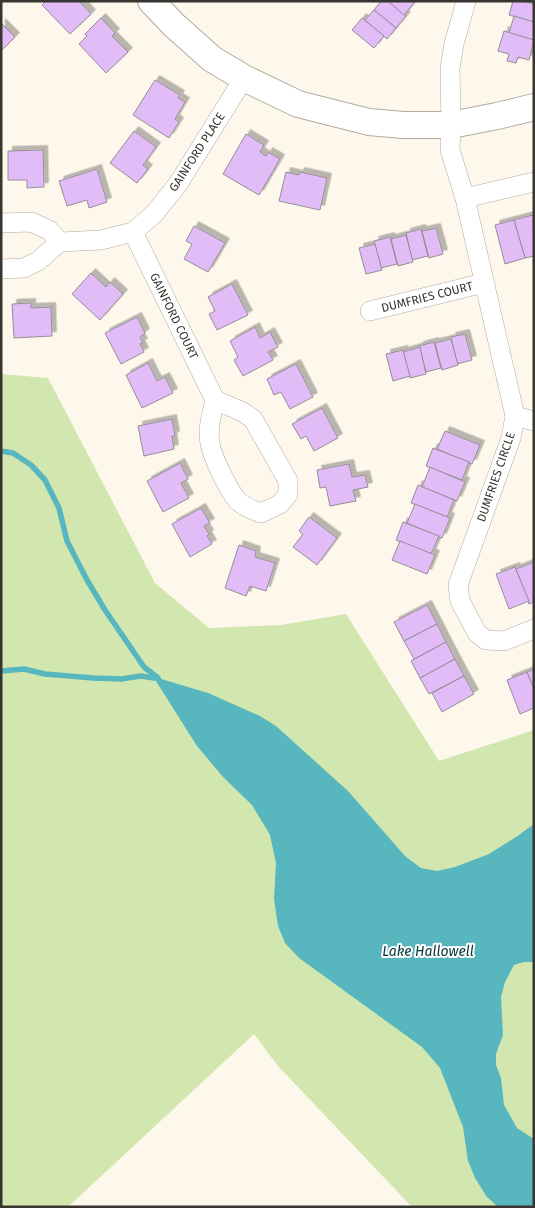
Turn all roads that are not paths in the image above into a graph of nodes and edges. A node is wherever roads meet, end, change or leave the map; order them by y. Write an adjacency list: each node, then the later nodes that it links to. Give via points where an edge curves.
1 (151, 1): 3 (street, via 212,58)
2 (466, 1): 5 (street, DUMFRIES CIRCLE, via 450,68)
3 (244, 78): 5 (street, via 298,104 369,122); 9 (street, GAINFORD PLACE, via 178,184 154,214)
4 (534, 107): 5 (street)
5 (451, 125): 7 (street, DUMFRIES CIRCLE, via 450,150)
6 (534, 182): 7 (street)
7 (465, 198): 12 (street, DUMFRIES CIRCLE)
8 (1, 223): 10 (street, via 30,222 49,230)
9 (132, 232): 10 (street, GAINFORD PLACE, via 101,240); 14 (street, GAINFORD COURT)
10 (60, 242): 11 (street, via 38,261 24,268)
11 (1, 269)
12 (484, 283): 13 (street, DUMFRIES COURT); 15 (street, DUMFRIES CIRCLE)
13 (370, 311)
14 (215, 400): 14 (street, via 209,442 214,459 237,499 248,509 261,513 280,504 288,494 288,481 253,419)
15 (515, 416): 16 (street); 17 (street, DUMFRIES CIRCLE, via 511,438 458,585 460,601 477,633 486,640 504,642)
16 (534, 421)
17 (534, 629)

